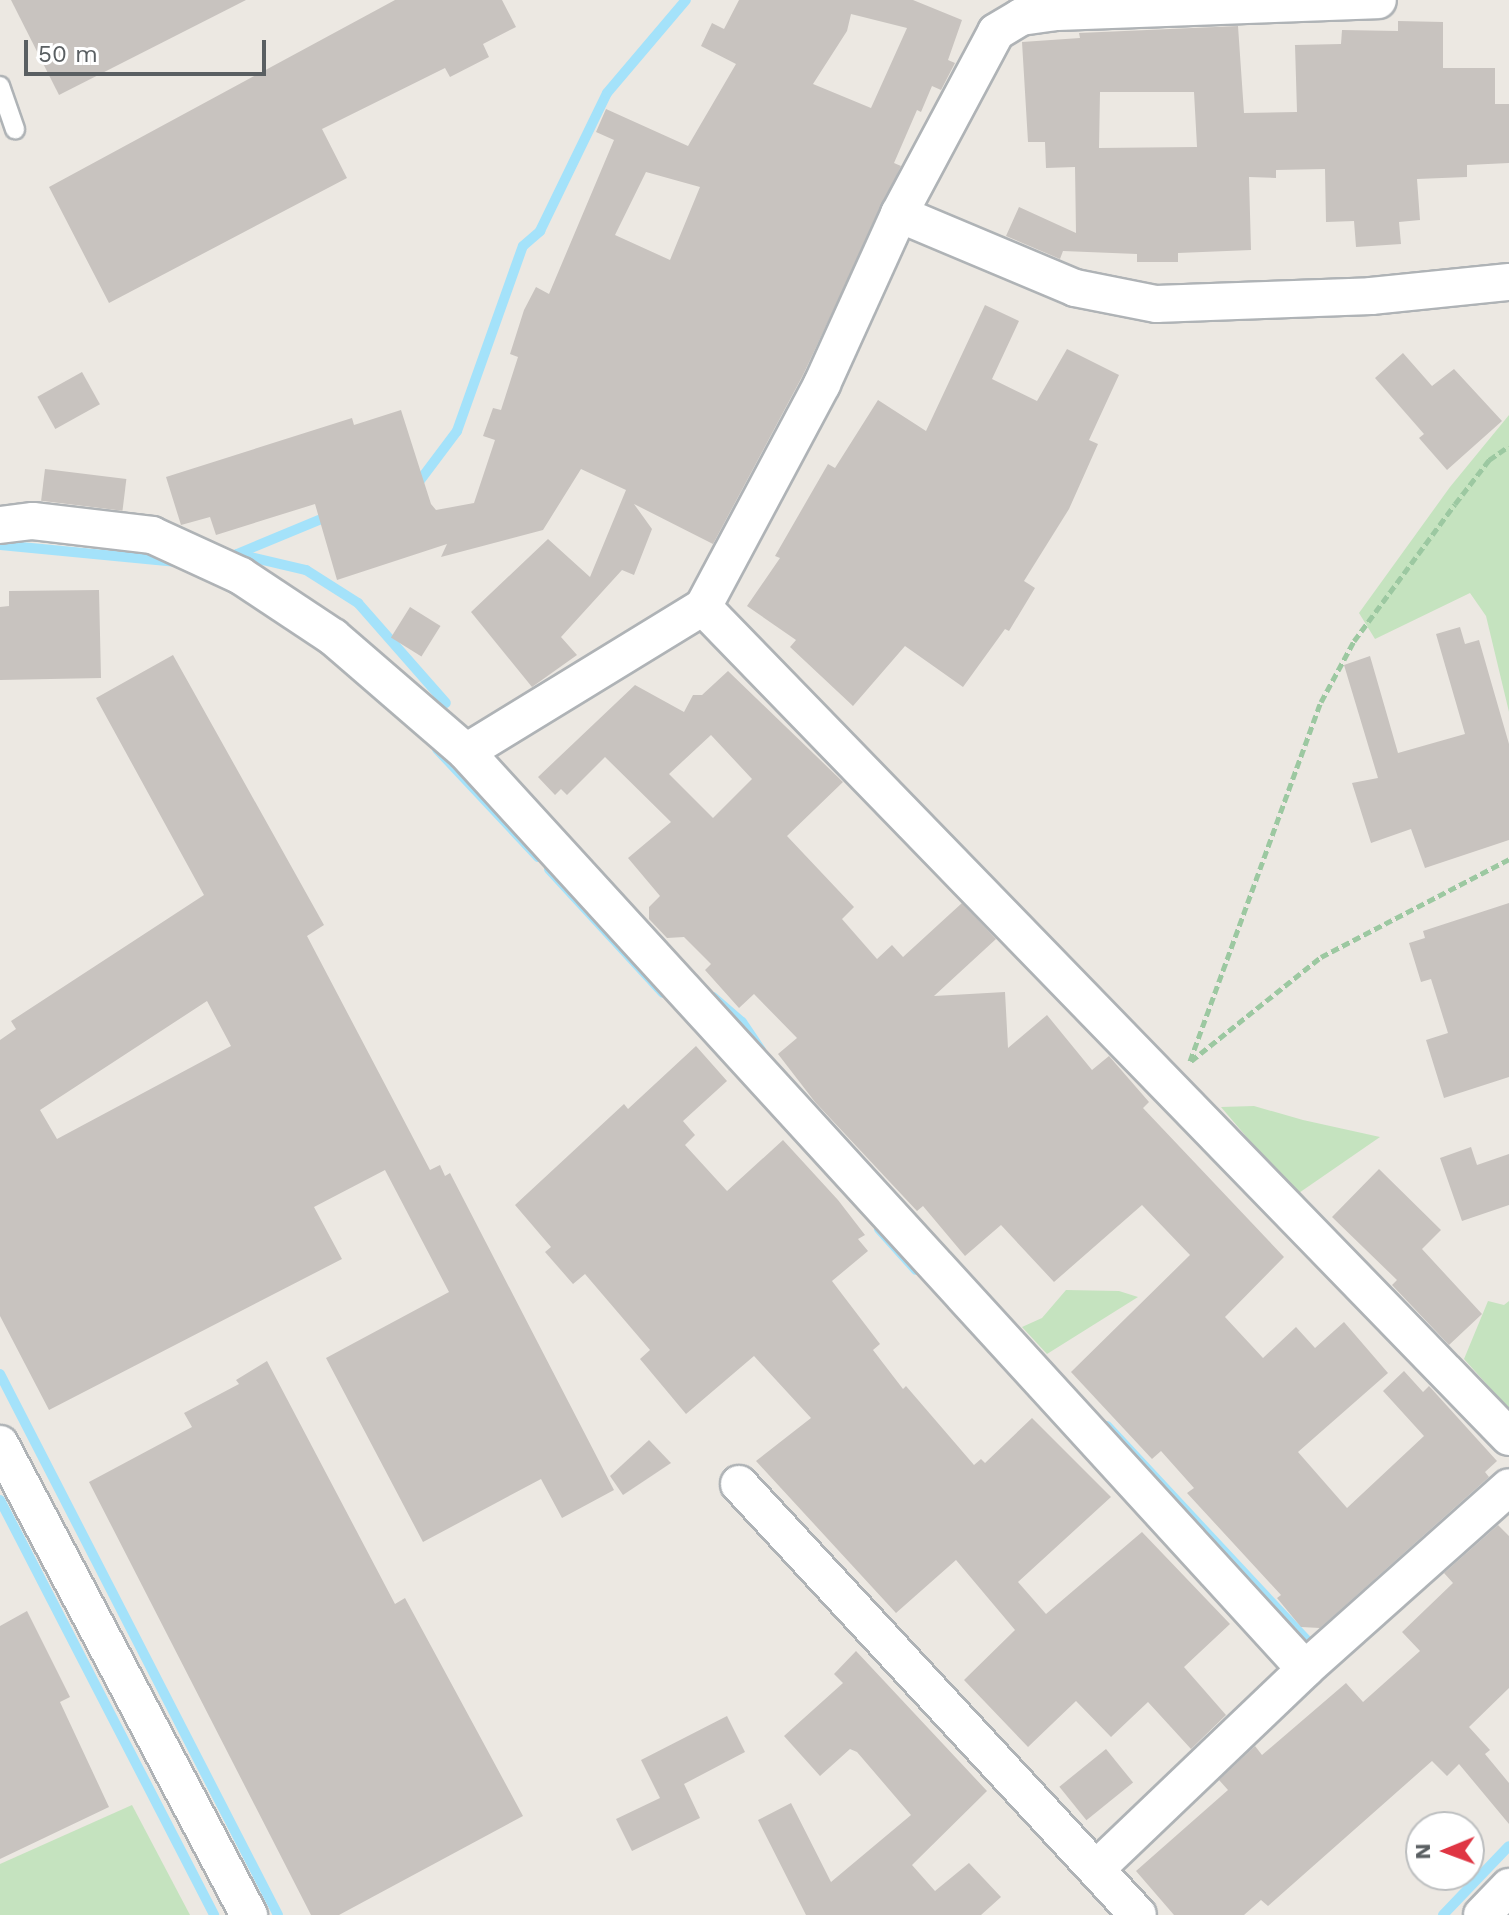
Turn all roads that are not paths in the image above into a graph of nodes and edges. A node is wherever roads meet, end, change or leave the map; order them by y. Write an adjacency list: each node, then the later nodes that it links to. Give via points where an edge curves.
1 (1378, 0): 2 (street)
2 (1055, 6): 5 (street, via 996,32)
3 (0, 86): 4 (lane)
4 (15, 129)
5 (899, 214): 6 (street, via 1075,288 1156,304 1371,296); 8 (street, via 822,384)
6 (1509, 282)
7 (0, 525): 9 (street, via 33,521 152,535 241,576 333,637)
8 (703, 607): 9 (street); 10 (street)
9 (466, 752): 14 (street)
10 (1509, 1437)
11 (0, 1444): 17 (street)
12 (739, 1484): 15 (street)
13 (1509, 1487): 14 (street)
14 (1305, 1669): 15 (street)
15 (1096, 1869): 18 (street)
16 (1509, 1887): 19 (street)
17 (249, 1915)
18 (1138, 1915)
19 (1482, 1915)

